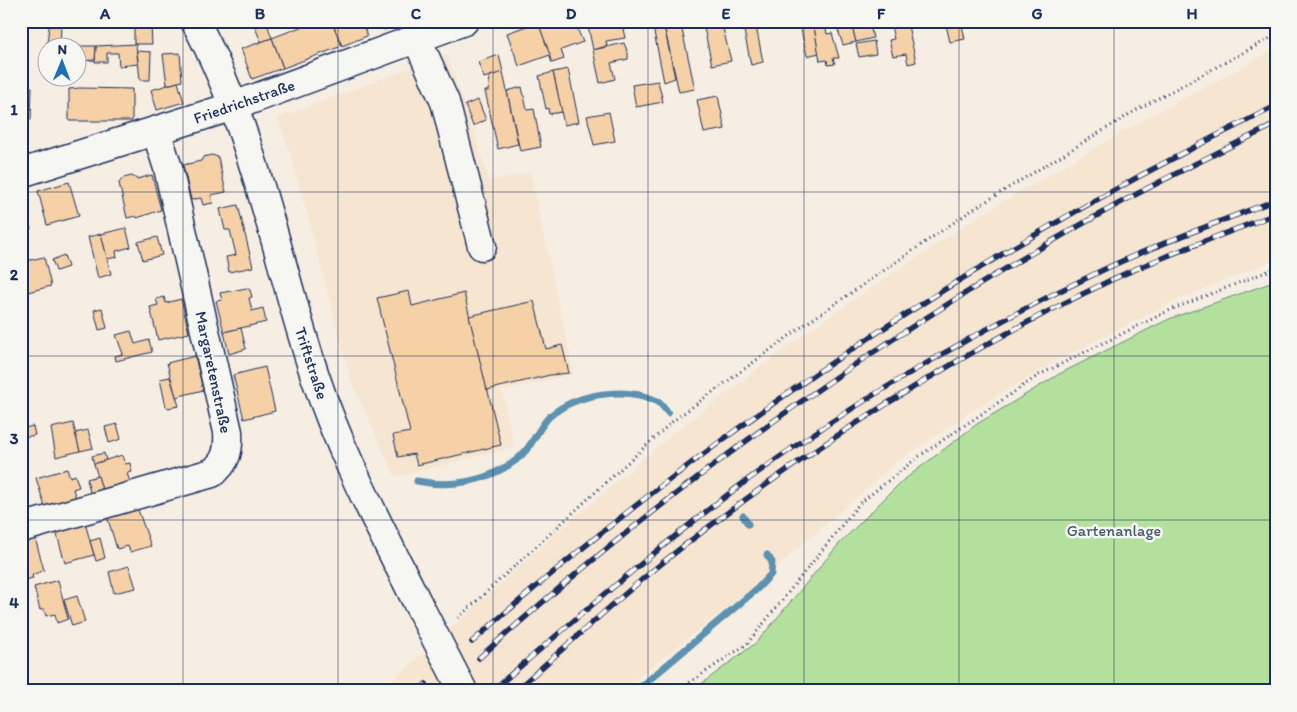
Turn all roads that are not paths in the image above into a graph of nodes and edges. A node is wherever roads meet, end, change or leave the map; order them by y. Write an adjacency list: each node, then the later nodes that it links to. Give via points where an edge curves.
1 (195, 21): 4 (street, Triftstraße)
2 (464, 21): 3 (street, Friedrichstraße)
3 (417, 39): 4 (street, Friedrichstraße); 7 (street, via 445,102)
4 (234, 106): 5 (street, Friedrichstraße); 9 (street, Triftstraße, bridge, via 327,412)
5 (156, 131): 6 (street, Friedrichstraße); 8 (street, Margaretenstraße, via 168,168 228,432 226,457 212,473)
6 (21, 173)
7 (482, 246)
8 (21, 528)
9 (463, 691)

